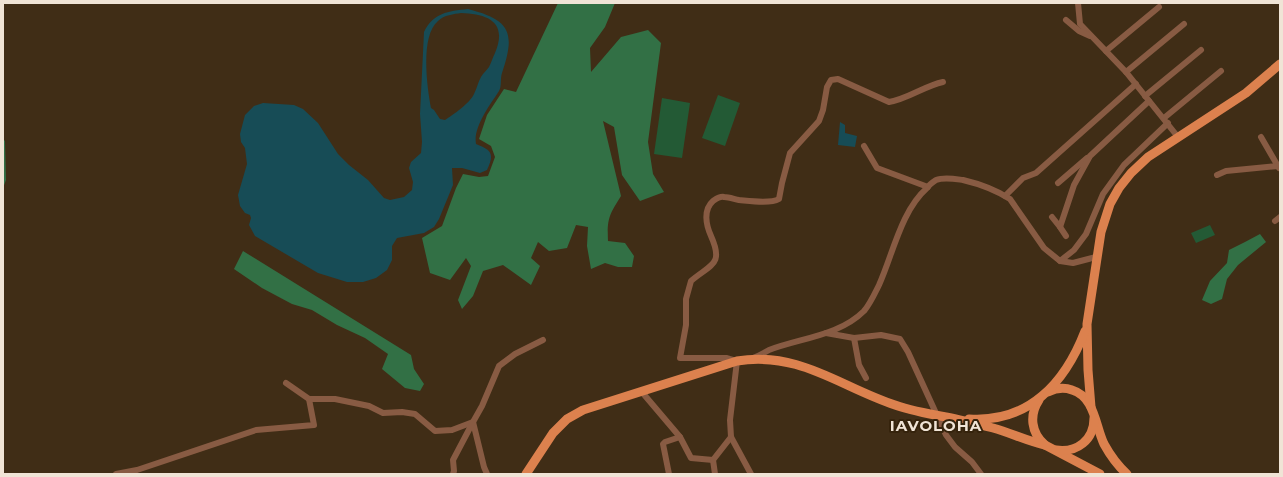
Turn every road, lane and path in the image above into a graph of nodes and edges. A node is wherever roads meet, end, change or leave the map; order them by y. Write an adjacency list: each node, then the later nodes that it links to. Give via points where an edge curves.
1 (1078, 3): 5 (street, via 1080,24)
2 (1159, 7): 7 (street)
3 (1066, 20): 5 (street, via 1079,31)
4 (1184, 24): 10 (street)
5 (1093, 37): 7 (street)
6 (1201, 50): 13 (street)
7 (1106, 51): 10 (street)
8 (1280, 64): 15 (main road, via 1246,93)
9 (1221, 71): 14 (street)
10 (1126, 72): 12 (street)
11 (943, 82): 34 (street, via 889,102 838,79 831,80 819,122 790,153 779,199 774,202 739,200 724,196 716,198 710,204 706,217 717,255 715,263 691,281 686,299 686,325 680,358 727,358)
12 (1136, 84): 13 (street); 23 (street, via 1036,173 1023,178)
13 (1147, 98): 14 (street); 18 (street)
14 (1166, 121): 15 (street); 28 (street, via 1124,165 1103,194 1086,234 1074,250)
15 (1178, 137): 27 (main road, via 1148,157 1119,188 1104,219)
16 (1261, 137): 19 (street)
17 (864, 146): 22 (street, via 877,168)
18 (1090, 156): 21 (street); 25 (street, via 1074,184)
19 (1279, 168): 20 (street, via 1226,171)
20 (1218, 175)
21 (1058, 183)
22 (928, 187): 23 (street, via 936,180 946,178 974,182); 30 (street, via 910,208 875,294 864,310 844,325)
23 (1005, 196): 28 (street, via 1010,199 1044,248)
24 (1052, 217): 25 (street)
25 (1060, 227): 26 (street)
26 (1066, 236)
27 (1096, 258): 28 (street, via 1073,263); 29 (main road)
28 (1060, 261)
29 (1087, 324): 38 (main road, via 1069,366); 40 (main road)
30 (824, 333): 31 (street); 33 (street, via 770,350)
31 (854, 338): 35 (street, via 859,365); 41 (street, via 880,335 900,339)
32 (543, 340): 43 (street, via 498,366)
33 (751, 359): 34 (main road); 41 (main road, via 781,361 816,371 896,405)
34 (737, 361): 37 (main road); 45 (street)
35 (866, 378)
36 (286, 383): 39 (street)
37 (641, 391): 44 (street); 51 (main road, via 583,410 567,419 553,433)
38 (1044, 395): 40 (main road, via 1059,388 1069,389 1082,395); 41 (main road, via 1020,411 1008,415 976,420); 46 (main road, via 1034,409 1032,419 1035,433)
39 (309, 399): 43 (street, via 335,399 369,406 383,413 415,414 435,431 452,430); 48 (street, via 314,425 256,430 137,470)
40 (1091, 406): 42 (main road)
41 (942, 416): 46 (main road, via 995,429); 55 (street, via 946,435)
42 (1094, 417): 46 (main road, via 1091,432 1082,445 1067,450); 57 (main road, via 1111,456)
43 (473, 422): 49 (street, via 454,460); 50 (street)
44 (680, 437): 47 (street, via 691,458); 52 (street, via 662,444)
45 (730, 437): 47 (street); 54 (street)
46 (1048, 447): 56 (main road)
47 (713, 460): 53 (street)
48 (116, 474)
49 (453, 474)
50 (487, 474)
51 (526, 474)
52 (669, 474)
53 (715, 474)
54 (751, 474)
55 (981, 474)
56 (1100, 474)
57 (1127, 474)

